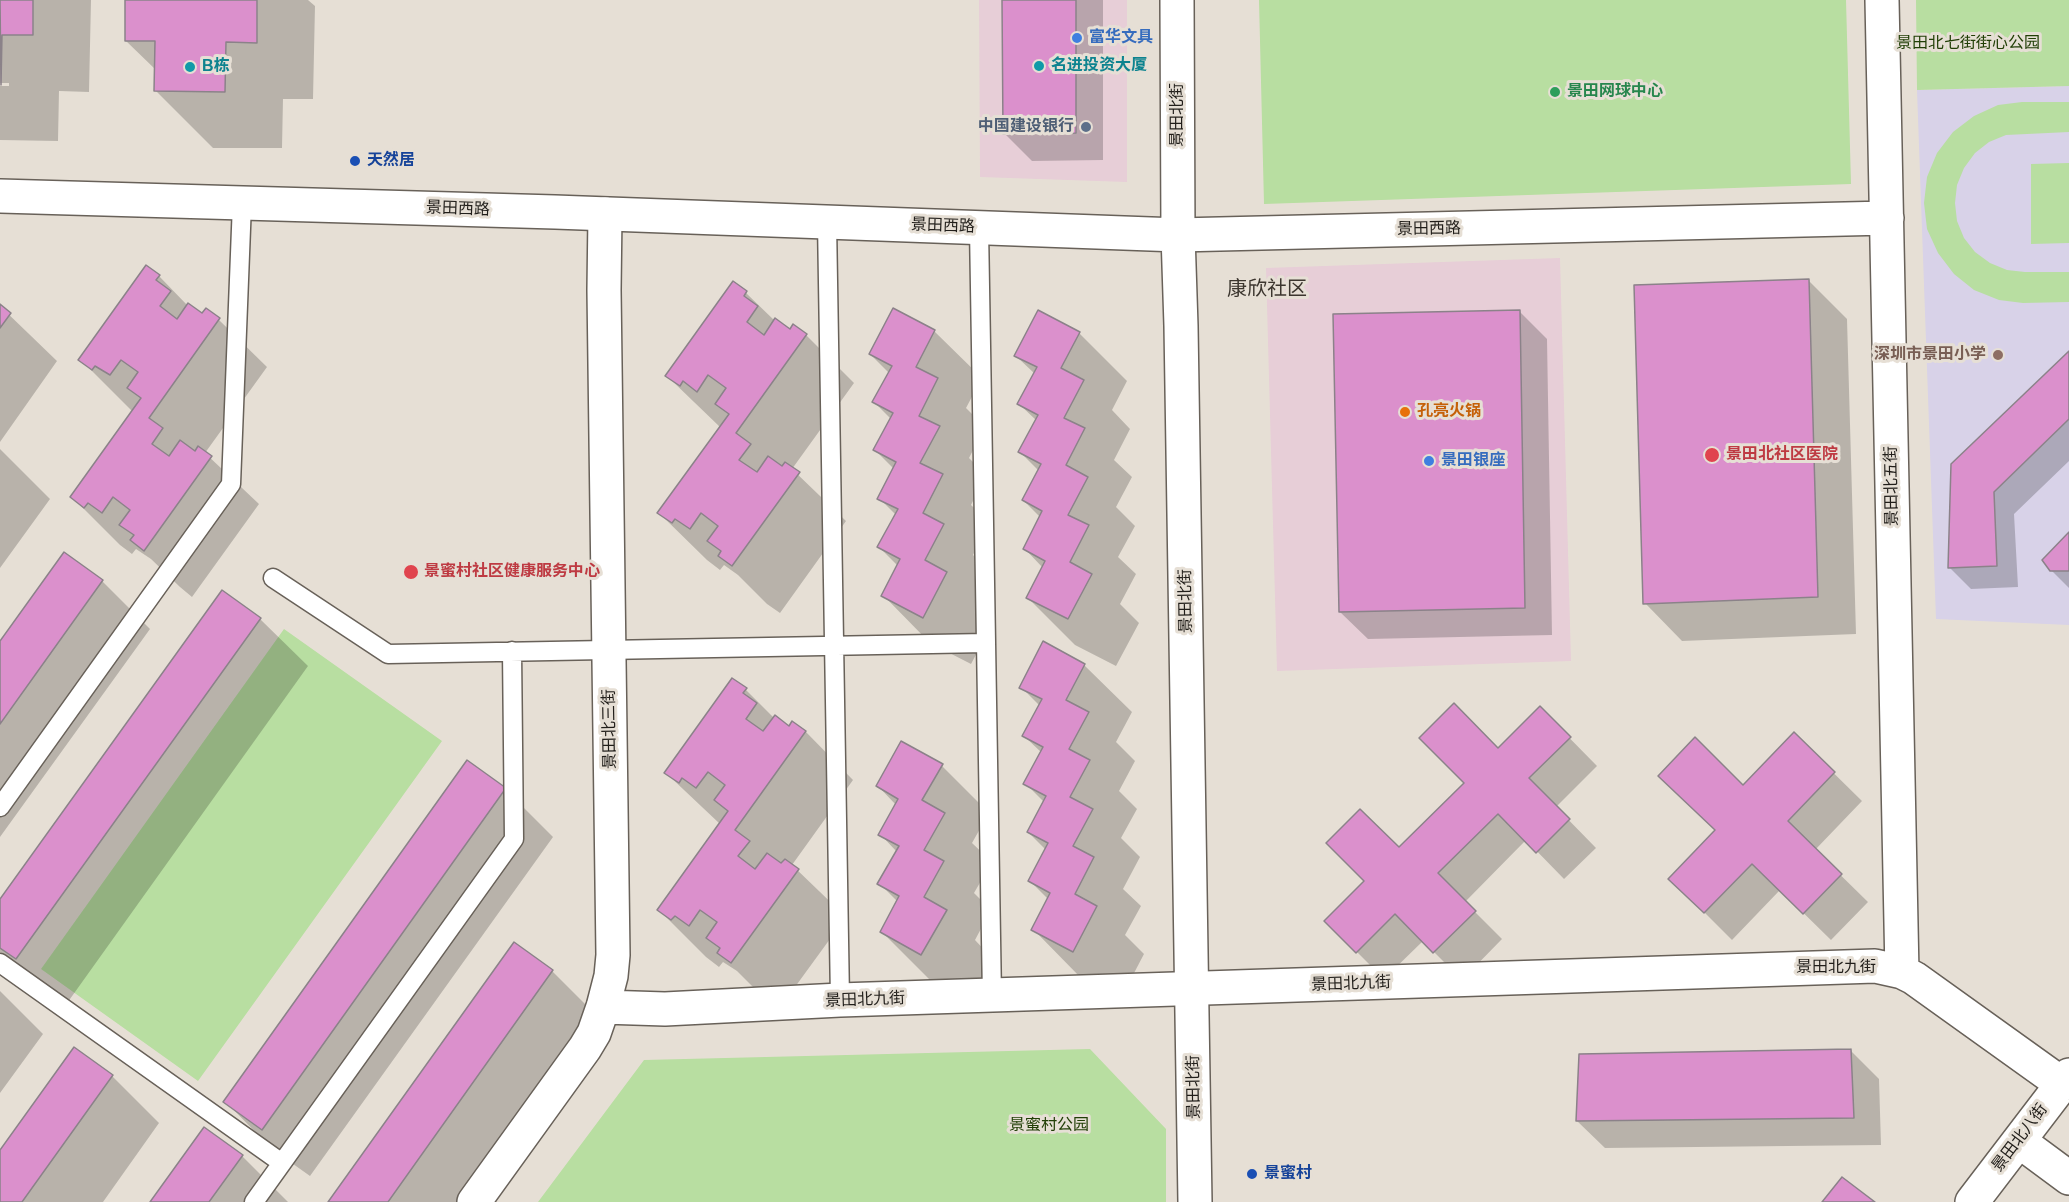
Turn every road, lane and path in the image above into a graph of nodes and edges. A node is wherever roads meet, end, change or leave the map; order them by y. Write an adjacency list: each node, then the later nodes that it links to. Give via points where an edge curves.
1 (1178, 0): 9 (street, 景田北街)
2 (1882, 0): 6 (street, 景田北五街)
3 (0, 196): 4 (street, 景田西路)
4 (242, 203): 5 (street, 景田西路); 15 (lane, via 231,484)
5 (605, 214): 7 (street, 景田西路); 13 (street, 景田北三街)
6 (1887, 218): 9 (street, 景田西路); 17 (street, 景田北五街)
7 (827, 222): 8 (street, 景田西路); 12 (lane)
8 (979, 228): 9 (street, 景田西路); 11 (lane)
9 (1178, 235): 18 (street, 景田北街)
10 (273, 578): 14 (lane, via 388,654)
11 (986, 643): 12 (lane); 19 (lane)
12 (834, 646): 13 (lane); 20 (lane)
13 (609, 650): 14 (lane); 21 (street, 景田北三街, via 613,955)
14 (512, 651): 24 (lane, via 514,839)
15 (0, 807)
16 (0, 963): 24 (lane)
17 (1902, 972): 18 (street, 景田北九街, via 1852,966); 22 (street, 景田北九街)
18 (1192, 989): 19 (street, 景田北九街); 28 (street, 景田北街)
19 (992, 997): 20 (street, 景田北九街)
20 (840, 1000): 21 (street, 景田北九街, via 665,1009)
21 (603, 1007): 27 (street, 景田北三街, via 594,1033 575,1065)
22 (2066, 1079): 23 (street, 景田北八街)
23 (2019, 1141): 25 (street); 29 (street, 景田北八街)
24 (282, 1163): 26 (lane)
25 (2069, 1178)
26 (254, 1202)
27 (474, 1202)
28 (1195, 1202)
29 (1972, 1202)

